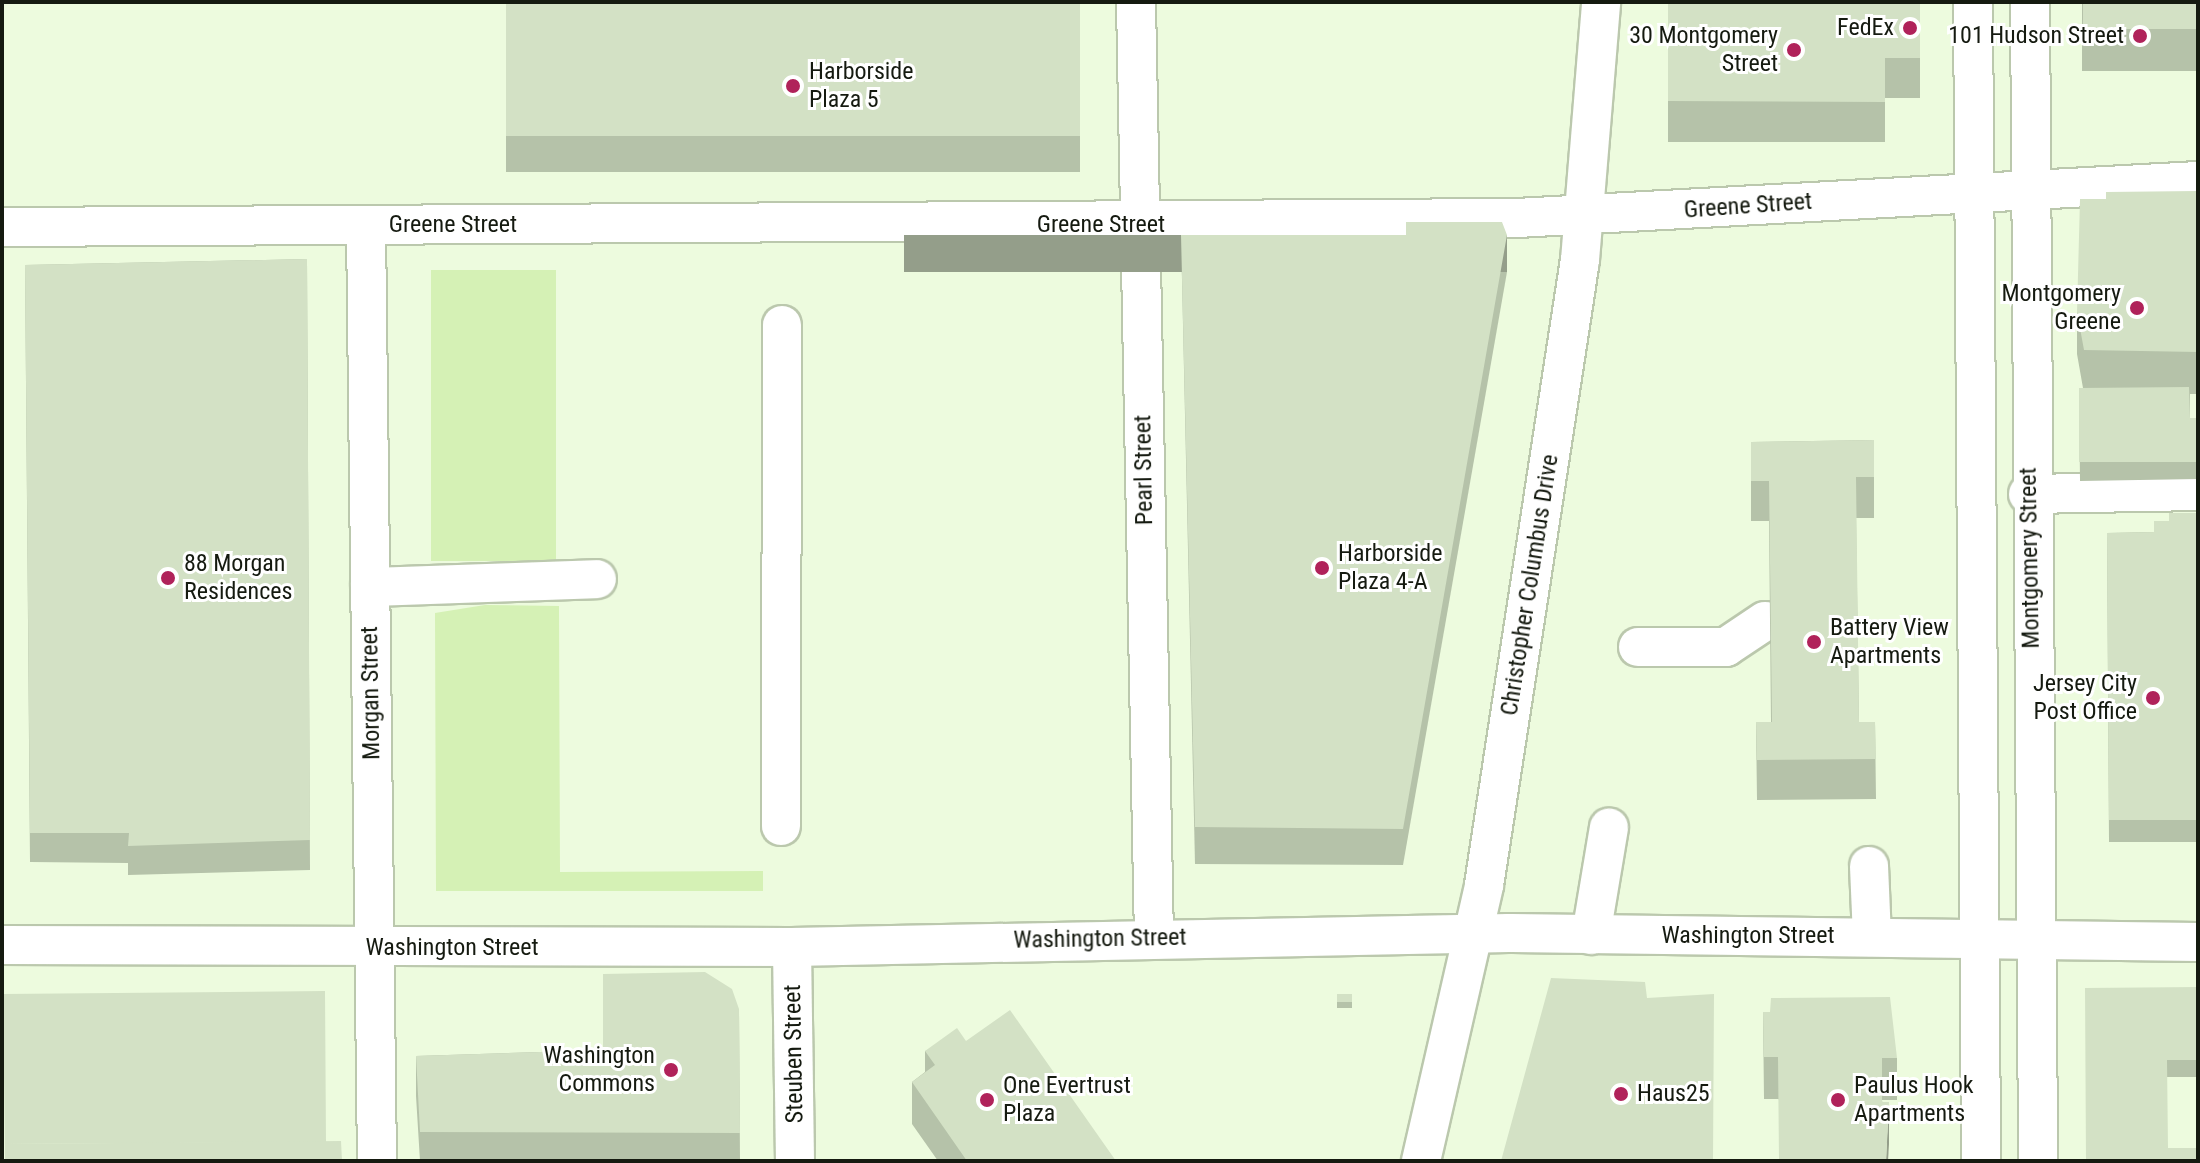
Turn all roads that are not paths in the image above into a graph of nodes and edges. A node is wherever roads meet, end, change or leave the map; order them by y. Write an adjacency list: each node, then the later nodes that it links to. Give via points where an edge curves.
1 (1136, 2): 9 (street, Pearl Street)
2 (1601, 2): 8 (street, Christopher Columbus Drive)
3 (1973, 2): 7 (street)
4 (2030, 2): 6 (street, Montgomery Street)
5 (2198, 181): 6 (street, Greene Street)
6 (2033, 188): 7 (street, Greene Street); 14 (street, Montgomery Street)
7 (1977, 191): 8 (street, Greene Street); 26 (street)
8 (1586, 214): 9 (street, Greene Street); 22 (street, Christopher Columbus Drive)
9 (1139, 224): 10 (street, Greene Street); 24 (street, Pearl Street)
10 (366, 225): 11 (street, Greene Street); 16 (street, Morgan Street)
11 (2, 227)
12 (782, 325): 19 (street)
13 (2198, 491): 14 (street)
14 (2028, 494): 27 (street, Montgomery Street)
15 (597, 579): 16 (street)
16 (370, 587): 31 (street, Morgan Street)
17 (1765, 621): 18 (street, via 1726,647)
18 (1638, 647)
19 (781, 826)
20 (1609, 827): 23 (street)
21 (1869, 866): 25 (street)
22 (1477, 933): 23 (street, Washington Street); 24 (street, Washington Street); 34 (street, Christopher Columbus Drive)
23 (1591, 935): 25 (street, Washington Street)
24 (1154, 937): 30 (street, Washington Street)
25 (1872, 937): 26 (street, Washington Street)
26 (1980, 939): 27 (street, Washington Street); 35 (street)
27 (2036, 941): 28 (street, Washington Street); 36 (street, Montgomery Street)
28 (2198, 942)
29 (2, 945): 31 (street, Washington Street)
30 (792, 947): 31 (street, Washington Street); 33 (street, Steuben Street)
31 (374, 948): 32 (street, Morgan Street)
32 (377, 1161)
33 (795, 1161)
34 (1421, 1161)
35 (1981, 1161)
36 (2038, 1161)

